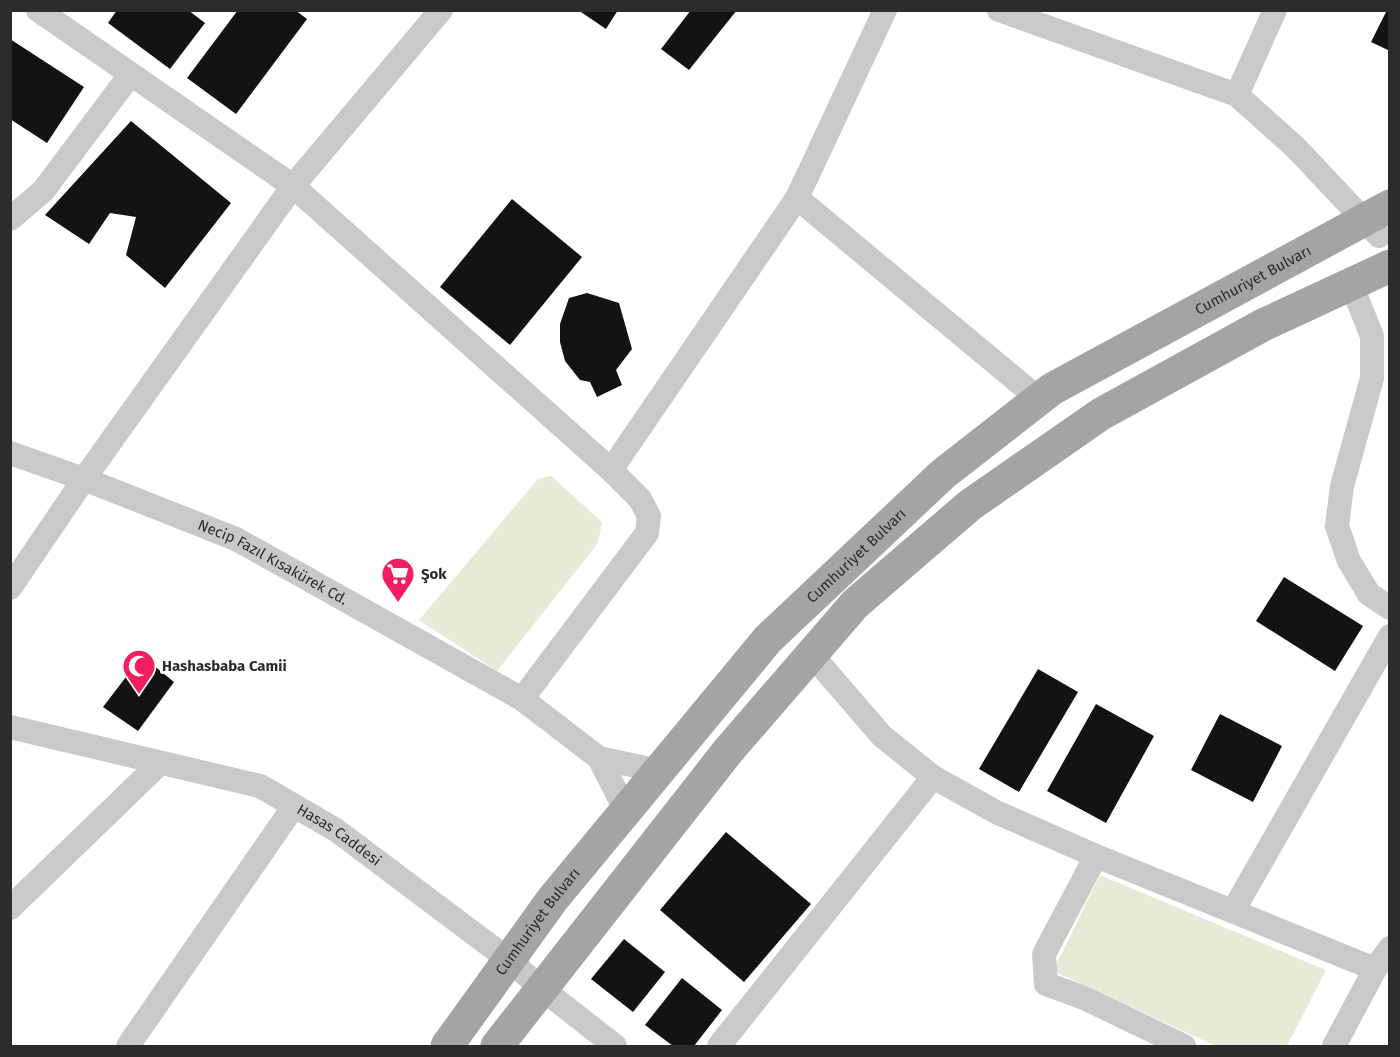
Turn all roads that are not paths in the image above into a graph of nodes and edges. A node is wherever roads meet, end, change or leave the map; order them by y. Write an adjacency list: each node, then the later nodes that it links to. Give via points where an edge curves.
1 (38, 10): 6 (street)
2 (441, 10): 8 (street)
3 (885, 10): 9 (street)
4 (1275, 10): 7 (street)
5 (1001, 11): 7 (street)
6 (130, 75): 8 (street); 10 (street, via 43,190)
7 (1237, 96): 11 (street)
8 (293, 186): 15 (street); 16 (street)
9 (796, 198): 13 (street); 15 (street)
10 (10, 219)
11 (1383, 232): 12 (main road); 13 (main road, Cumhuriyet Bulvarı, via 1052,388)
12 (1351, 284): 18 (street, via 1372,336 1372,378 1342,486 1337,526 1349,561 1369,594); 20 (main road, via 1263,325 1092,420 970,505 855,604)
13 (1039, 399): 25 (main road, Cumhuriyet Bulvarı, via 943,474 768,639)
14 (10, 453): 16 (street, Necip Fazıl Kısakürek Cd.)
15 (611, 470): 21 (street, via 640,499 649,516 647,533)
16 (84, 479): 17 (street); 21 (street, Necip Fazıl Kısakürek Cd., via 236,539)
17 (10, 588)
18 (1389, 608)
19 (1389, 636): 33 (street)
20 (812, 655): 26 (street, via 882,736); 27 (main road)
21 (522, 699): 23 (street, Necip Fazıl Kısakürek Cd.)
22 (10, 727): 24 (street, Hasas Caddesi)
23 (599, 758): 25 (street); 29 (street)
24 (160, 763): 28 (street, Hasas Caddesi, via 260,786); 32 (street)
25 (659, 771): 27 (main road, via 675,770 684,776); 29 (main road, Cumhuriyet Bulvarı)
26 (933, 777): 31 (street, via 996,812); 43 (street)
27 (690, 799): 30 (main road)
28 (294, 806): 35 (street, Hasas Caddesi, via 336,830); 39 (street)
29 (626, 811): 30 (main road, via 630,829 641,834); 35 (main road, Cumhuriyet Bulvarı, via 552,900)
30 (663, 833): 37 (main road)
31 (1096, 856): 33 (street); 38 (street, via 1044,954 1046,984 1084,998)
32 (10, 908)
33 (1233, 911): 36 (street)
34 (1389, 948): 36 (street)
35 (509, 960): 37 (street, Hasas Caddesi); 40 (main road, Cumhuriyet Bulvarı)
36 (1375, 969): 44 (street)
37 (541, 988): 41 (main road); 42 (street, Hasas Caddesi)
38 (1182, 1046)
39 (128, 1047)
40 (447, 1047)
41 (497, 1047)
42 (615, 1047)
43 (719, 1047)
44 (1334, 1047)

